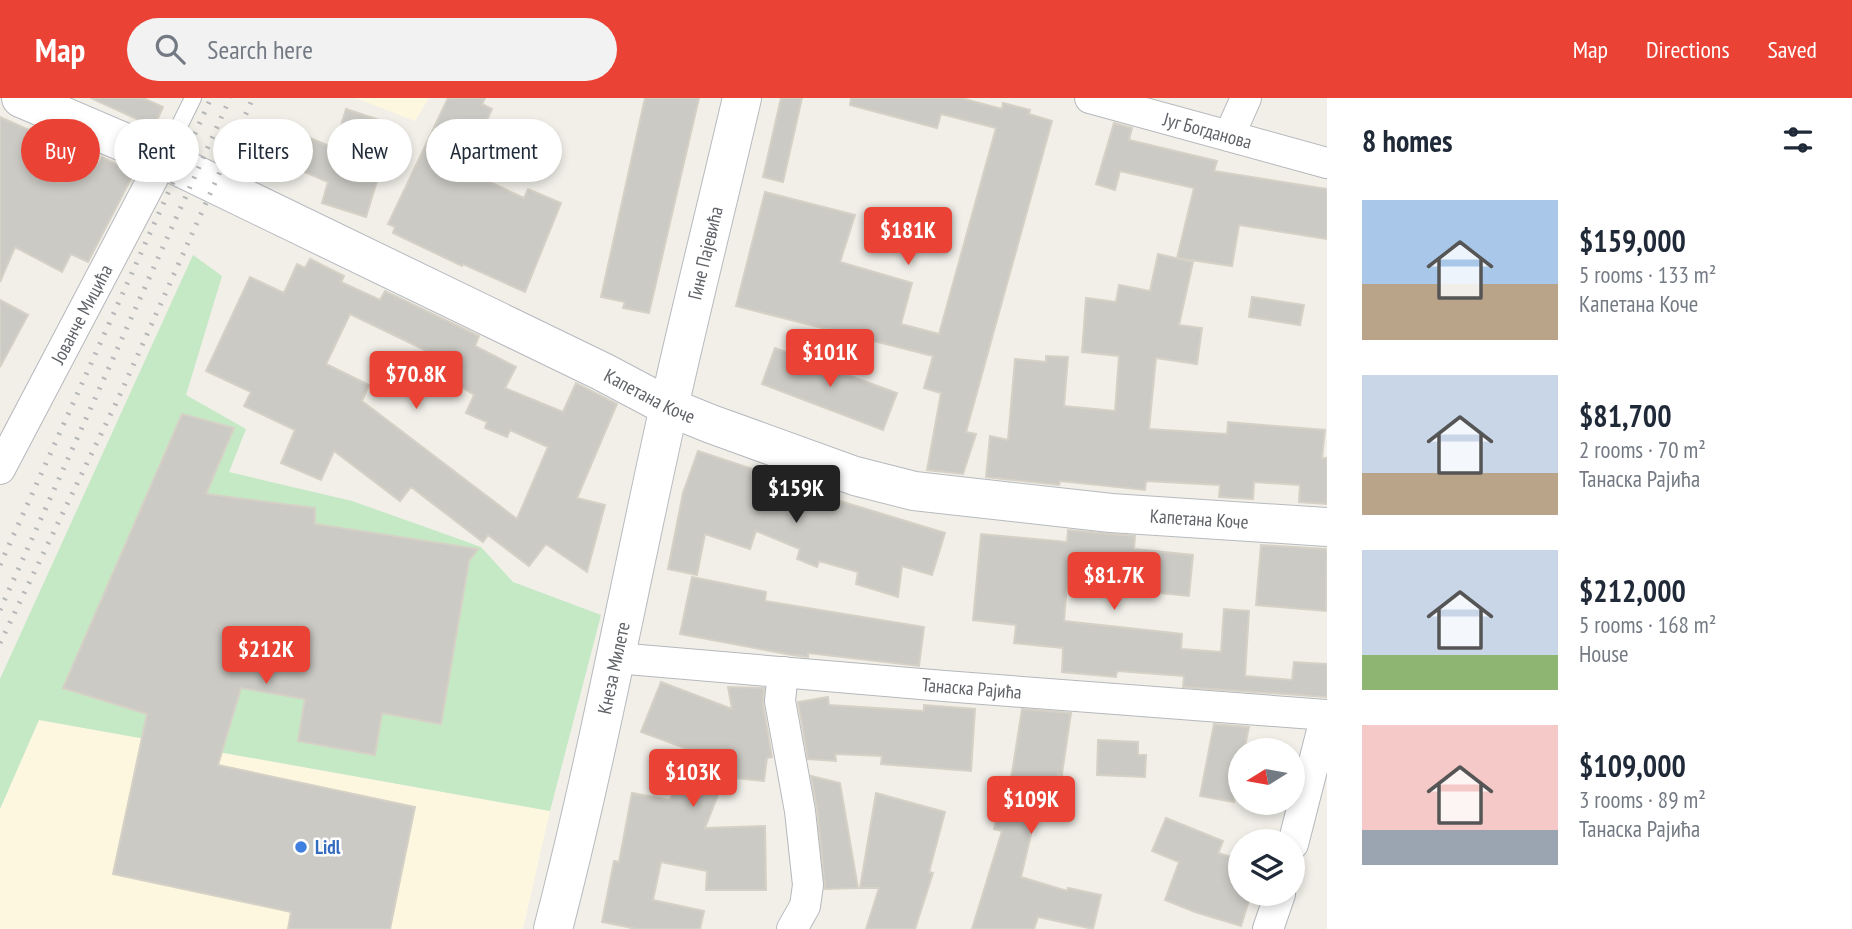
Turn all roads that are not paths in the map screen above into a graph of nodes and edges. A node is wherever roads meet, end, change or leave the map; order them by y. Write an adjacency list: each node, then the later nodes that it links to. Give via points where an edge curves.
1 (21, 98): 8 (main road, Капетана Коче)
2 (193, 98): 6 (lane)
3 (742, 98): 12 (main road, Гине Пајевића)
4 (1090, 98): 7 (street, Југ Богданова)
5 (1246, 98): 7 (street)
6 (183, 119)
7 (1229, 135): 9 (street, Југ Богданова)
8 (114, 138)
9 (1327, 163)
10 (199, 176): 12 (main road, Капетана Коче)
11 (151, 182): 13 (street, Јованче Мицића)
12 (668, 407): 14 (main road, Капетана Коче, via 855,476 914,491 1111,513); 15 (main road, Кнеза Милете)
13 (0, 469)
14 (1327, 527)
15 (617, 658): 16 (street, Танаска Рајића); 20 (main road, Кнеза Милете)
16 (783, 672): 17 (street, Танаска Рајића); 21 (street, via 780,701 808,886 805,906)
17 (1327, 715): 18 (street)
18 (1297, 829)
19 (1276, 906): 22 (street)
20 (553, 929)
21 (792, 929)
22 (1268, 929)

